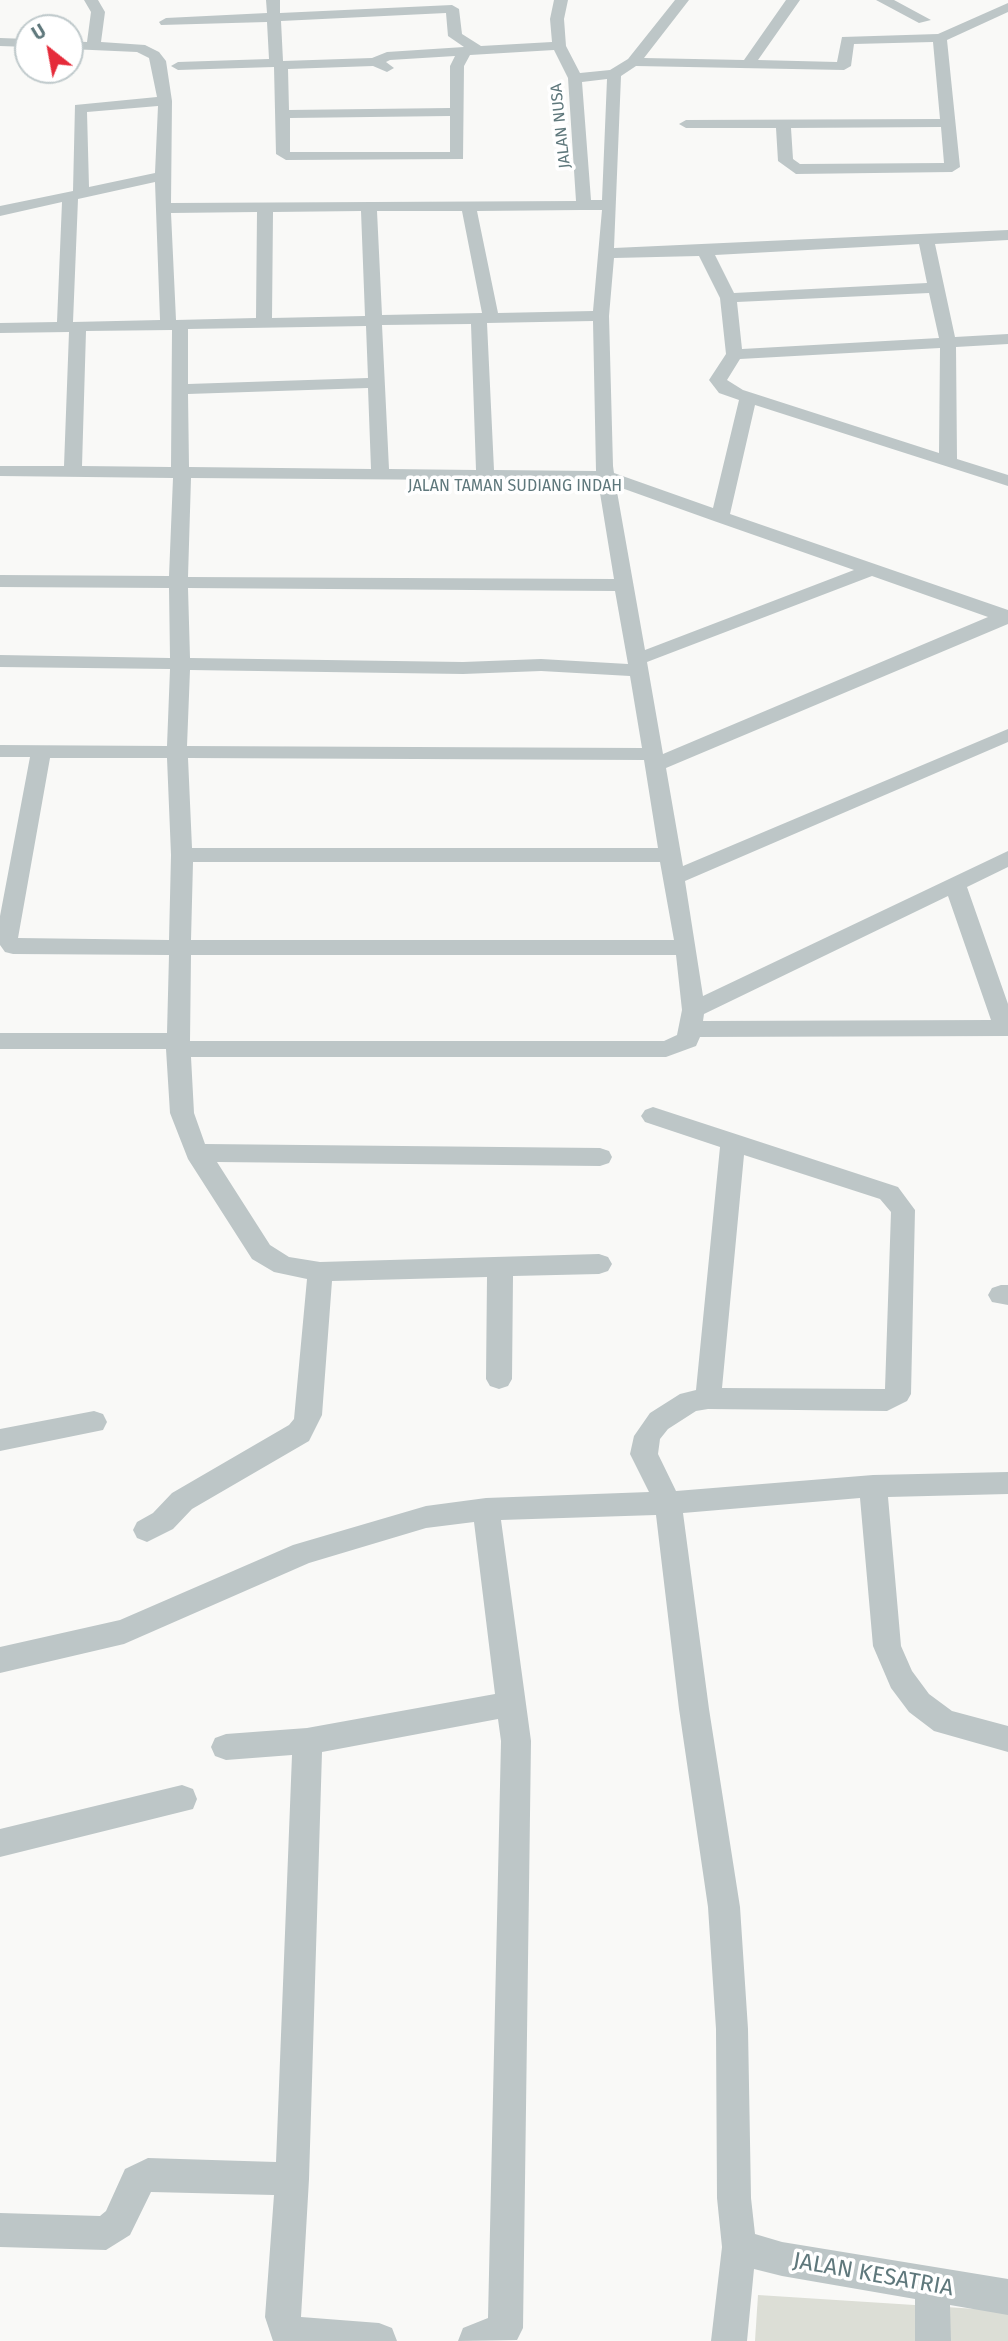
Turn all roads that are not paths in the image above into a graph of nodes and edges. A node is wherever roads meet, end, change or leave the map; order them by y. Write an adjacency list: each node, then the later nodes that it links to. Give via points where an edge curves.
1 (91, 0): 13 (street, via 98,12)
2 (273, 0): 8 (street)
3 (561, 0): 14 (street)
4 (682, 0): 16 (street)
5 (793, 0): 18 (street)
6 (883, 0): 9 (street)
7 (1008, 7): 11 (street)
8 (275, 16): 10 (street); 15 (street, via 452,9 455,36); 17 (street)
9 (924, 20)
10 (166, 22)
11 (940, 38): 18 (street, via 847,40 844,66); 26 (street)
12 (84, 46): 13 (street)
13 (93, 46): 22 (street, via 140,48 154,55)
14 (559, 46): 15 (street); 21 (street, JALAN NUSA)
15 (466, 56): 17 (street, via 386,68 375,62); 23 (street)
16 (633, 62): 18 (street); 20 (street)
17 (279, 64): 19 (street); 24 (street)
18 (748, 65)
19 (178, 66)
20 (614, 74): 21 (street); 30 (street)
21 (575, 78): 32 (street, JALAN NUSA)
22 (165, 101): 28 (street); 29 (street, via 80,108)
23 (456, 112): 24 (street); 24 (street, via 458,156 398,158 286,156)
24 (280, 114)
25 (783, 123): 26 (street); 26 (street, via 786,161 796,169 952,167); 27 (street)
26 (948, 123)
27 (686, 124)
28 (162, 176): 29 (street); 34 (street)
29 (76, 195): 36 (street); 48 (street)
30 (610, 205): 32 (street); 40 (street)
31 (469, 206): 32 (street); 33 (street); 44 (street)
32 (584, 206)
33 (369, 207): 35 (street); 45 (street)
34 (164, 208): 35 (street); 47 (street)
35 (265, 208): 46 (street)
36 (0, 211)
37 (1008, 235): 38 (street)
38 (926, 240): 39 (street); 41 (street)
39 (705, 251): 40 (street); 42 (street)
40 (605, 253): 43 (street)
41 (934, 288): 42 (street); 51 (street)
42 (728, 298): 52 (street)
43 (601, 316): 44 (street); 63 (street)
44 (485, 319): 45 (street); 60 (street)
45 (374, 321): 46 (street); 53 (street)
46 (264, 322): 47 (street)
47 (174, 324): 48 (street); 54 (street)
48 (72, 326): 49 (street); 58 (street)
49 (0, 328)
50 (1008, 339): 51 (street)
51 (948, 343): 52 (street); 56 (street)
52 (734, 354): 55 (street, via 719,383)
53 (377, 383): 54 (street); 59 (street)
54 (178, 389): 61 (street)
55 (748, 398): 56 (street); 65 (street)
56 (948, 461): 62 (street)
57 (0, 471): 58 (street)
58 (73, 472): 61 (street)
59 (380, 474): 60 (street); 61 (street)
60 (485, 474): 63 (street)
61 (183, 479): 63 (street, JALAN TAMAN SUDIANG INDAH); 64 (street, JALAN TAMAN SUDIANG INDAH); 67 (street)
62 (1008, 481)
63 (613, 483): 65 (street, JALAN TAMAN SUDIANG INDAH); 69 (street)
64 (0, 484)
65 (720, 517): 66 (street, JALAN TAMAN SUDIANG INDAH)
66 (872, 570): 70 (street, JALAN TAMAN SUDIANG INDAH); 73 (street)
67 (178, 580): 68 (street); 69 (street); 72 (street)
68 (0, 581)
69 (624, 584): 73 (street)
70 (1008, 617): 78 (street)
71 (0, 661): 72 (street)
72 (180, 662): 73 (street, via 463,668); 77 (street)
73 (639, 665): 78 (street)
74 (1008, 735): 82 (street)
75 (0, 751): 76 (street)
76 (41, 751): 77 (street); 85 (street, via 9,944 20,949)
77 (177, 752): 78 (street); 79 (street)
78 (653, 759): 80 (street)
79 (182, 855): 80 (street); 85 (street)
80 (668, 855): 82 (street)
81 (1008, 858): 83 (street)
82 (673, 878): 84 (street)
83 (955, 884): 86 (street); 87 (street)
84 (685, 948): 85 (street); 86 (street)
85 (180, 950): 89 (street)
86 (692, 1020): 87 (street); 89 (street, via 688,1040 666,1049)
87 (1006, 1028)
88 (0, 1041): 89 (street)
89 (178, 1045): 92 (street, via 182,1113)
90 (653, 1116): 91 (street)
91 (733, 1143): 98 (street); 98 (street, via 889,1193 898,1200 903,1210 898,1394 887,1400)
92 (197, 1153): 93 (street); 96 (street, via 261,1252 283,1265)
93 (600, 1157)
94 (599, 1264): 95 (street)
95 (500, 1267): 96 (street); 97 (street)
96 (320, 1272): 105 (street, via 309,1415 299,1433 182,1501)
97 (499, 1379)
98 (708, 1398): 103 (street, via 676,1409 647,1436 644,1454)
99 (94, 1422): 100 (street)
100 (0, 1440)
101 (1008, 1483): 102 (street)
102 (873, 1486): 103 (street); 108 (street, via 887,1646 901,1679 919,1703 944,1721)
103 (668, 1503): 104 (street); 115 (street, via 724,1907)
104 (486, 1509): 106 (street, via 426,1517 368,1532 278,1563 124,1632); 107 (street)
105 (147, 1530)
106 (0, 1660)
107 (509, 1704): 109 (street); 119 (street, via 516,1741 505,2328)
108 (1008, 1739)
109 (307, 1741): 110 (street); 113 (street)
110 (226, 1747)
111 (182, 1799): 112 (street)
112 (0, 1843)
113 (292, 2179): 114 (street, via 148,2175 137,2181 118,2223 106,2233); 118 (street, via 283,2291 287,2331 298,2336)
114 (0, 2230)
115 (739, 2247): 116 (street, JALAN KESATRIA); 120 (street)
116 (932, 2285): 117 (street, JALAN KESATRIA); 121 (street)
117 (1008, 2297)
118 (379, 2341)
119 (476, 2341)
120 (729, 2341)
121 (933, 2341)

